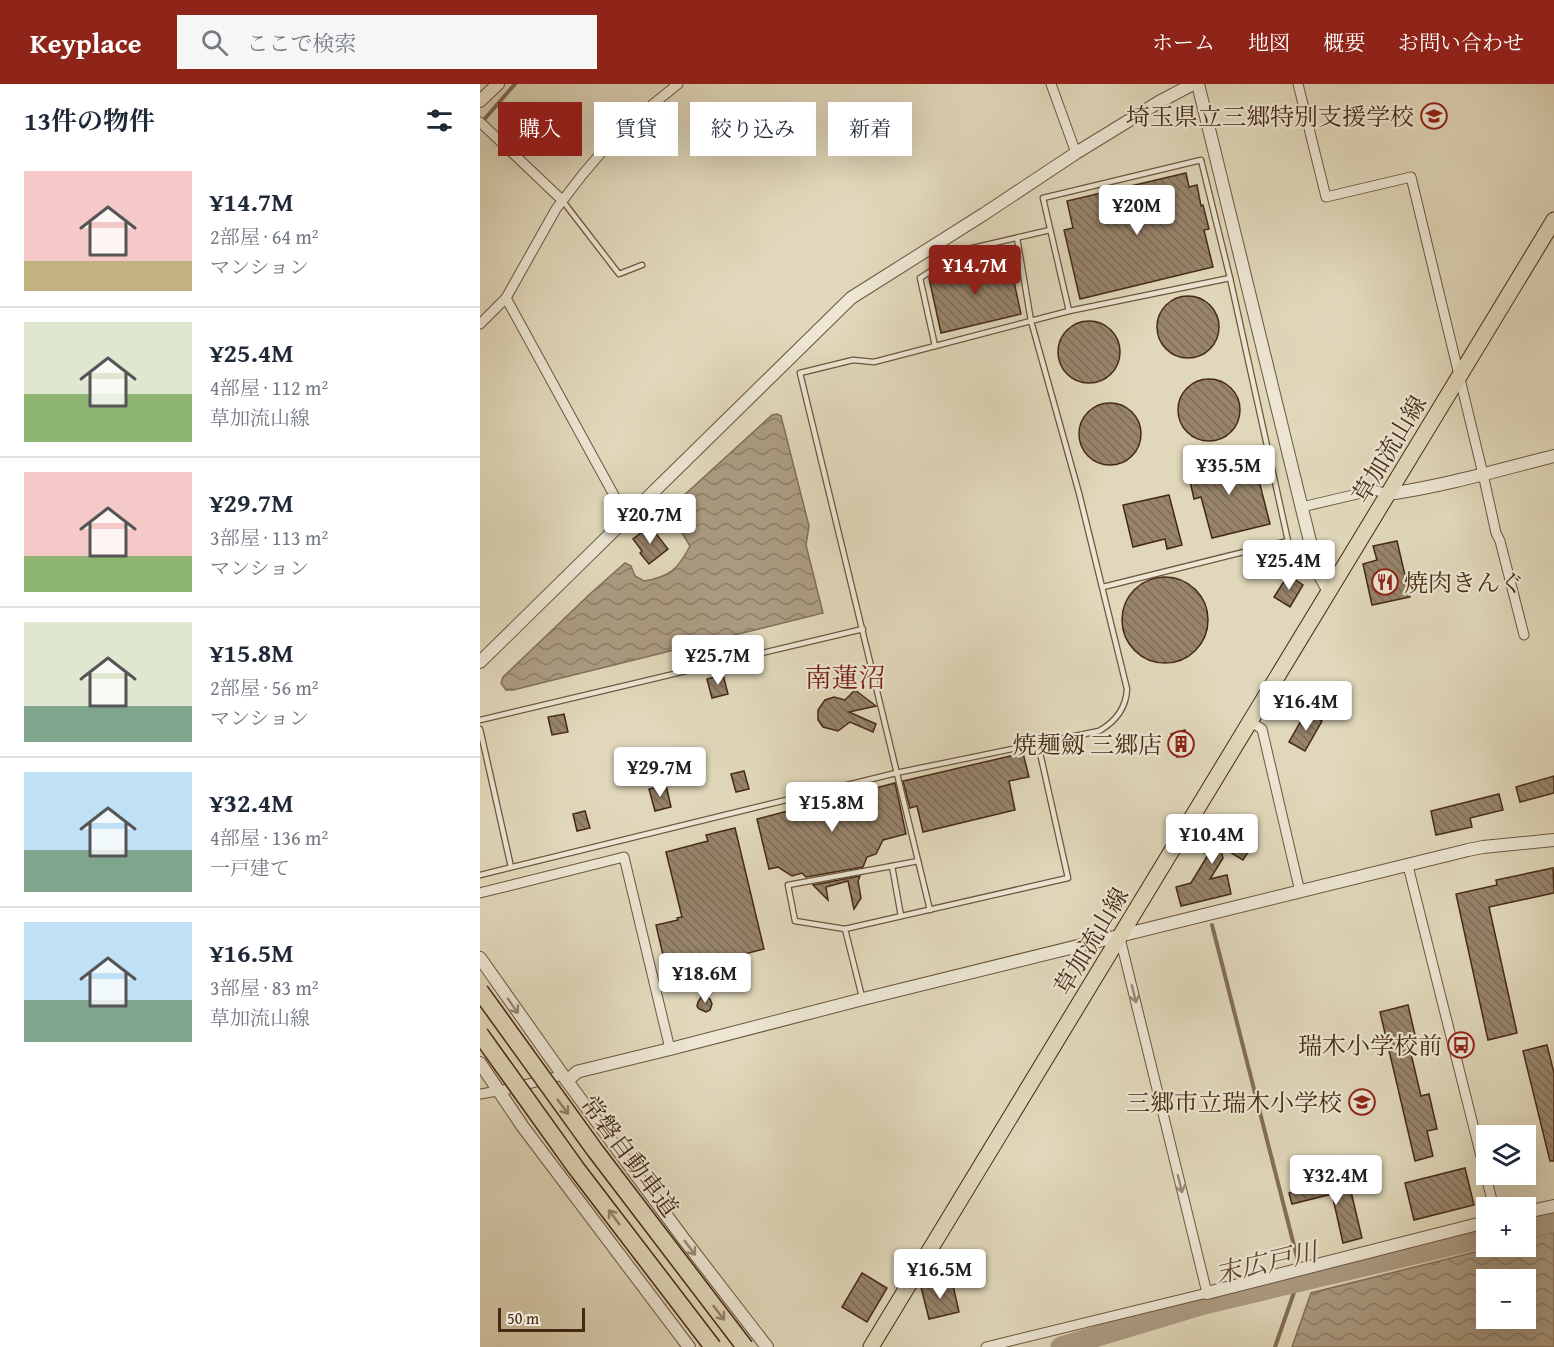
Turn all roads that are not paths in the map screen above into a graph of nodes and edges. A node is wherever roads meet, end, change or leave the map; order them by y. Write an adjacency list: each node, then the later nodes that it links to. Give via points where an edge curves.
1 (498, 84): 7 (street)
2 (678, 84): 10 (street, via 607,146)
3 (1051, 84): 9 (street)
4 (1193, 84): 9 (street)
5 (1198, 84): 25 (street)
6 (1299, 84): 21 (street, via 1326,197 1411,177)
7 (480, 101)
8 (480, 122): 10 (street)
9 (1076, 153): 26 (street, via 851,298)
10 (562, 200): 14 (lane, via 620,274); 16 (street)
11 (1554, 220): 21 (main road, 草加流山線)
12 (1050, 230): 13 (lane); 15 (lane, via 1043,198 1201,160); 17 (lane)
13 (1017, 238): 18 (lane); 20 (lane, via 964,250 920,278)
14 (642, 265)
15 (1230, 278): 17 (lane); 27 (lane, via 1288,541)
16 (506, 297): 19 (street); 26 (street)
17 (1069, 311): 18 (lane)
18 (1031, 321): 20 (lane); 27 (lane)
19 (480, 324)
20 (935, 346): 29 (lane, via 874,362 853,360 800,373)
21 (1459, 376): 23 (street); 24 (main road, 草加流山線)
22 (1554, 456): 23 (street)
23 (1483, 474): 24 (street); 30 (street)
24 (1388, 494): 25 (street, via 1374,490); 28 (main road, 草加流山線)
25 (1302, 507): 28 (street, via 1317,570)
26 (627, 519): 31 (street)
27 (1103, 587): 35 (lane, via 1127,689 1123,708 1099,731)
28 (1329, 592): 33 (main road, 草加流山線)
29 (863, 629): 32 (lane); 36 (lane)
30 (1524, 635)
31 (480, 662)
32 (480, 720)
33 (1251, 722): 44 (street, via 1262,729); 48 (main road, 草加流山線)
34 (480, 729): 41 (lane)
35 (1038, 744): 36 (lane); 45 (lane, via 1068,878)
36 (896, 773): 38 (lane); 41 (lane)
37 (1554, 840): 40 (street, via 1483,848)
38 (918, 861): 39 (lane); 45 (lane)
39 (892, 866): 46 (lane); 47 (lane, via 788,885 795,921)
40 (1408, 866): 44 (street); 58 (street)
41 (511, 867): 42 (lane)
42 (480, 875)
43 (480, 892): 53 (street, via 624,858)
44 (1300, 892): 48 (street)
45 (930, 910): 46 (lane)
46 (901, 916): 47 (lane)
47 (845, 929): 51 (lane)
48 (1121, 936): 51 (street); 62 (street, one-way to 62); 67 (main road, 草加流山線)
49 (480, 958): 55 (street, one-way to 55)
50 (480, 992): 65 (highway, 常磐自動車道, one-way to 65, bridge)
51 (862, 999): 53 (street)
52 (480, 1034): 64 (highway, 常磐自動車道, one-way to 52, bridge)
53 (670, 1049): 55 (street)
54 (480, 1063): 56 (street)
55 (565, 1078): 56 (street); 66 (street, one-way to 66)
56 (500, 1091): 57 (street); 63 (street)
57 (480, 1094)
58 (1491, 1197)
59 (1554, 1206): 60 (street)
60 (1536, 1210)
61 (1476, 1225): 62 (street)
62 (1208, 1293): 68 (street)
63 (689, 1347)
64 (713, 1347)
65 (745, 1347)
66 (766, 1347)
67 (871, 1347)
68 (986, 1347)

